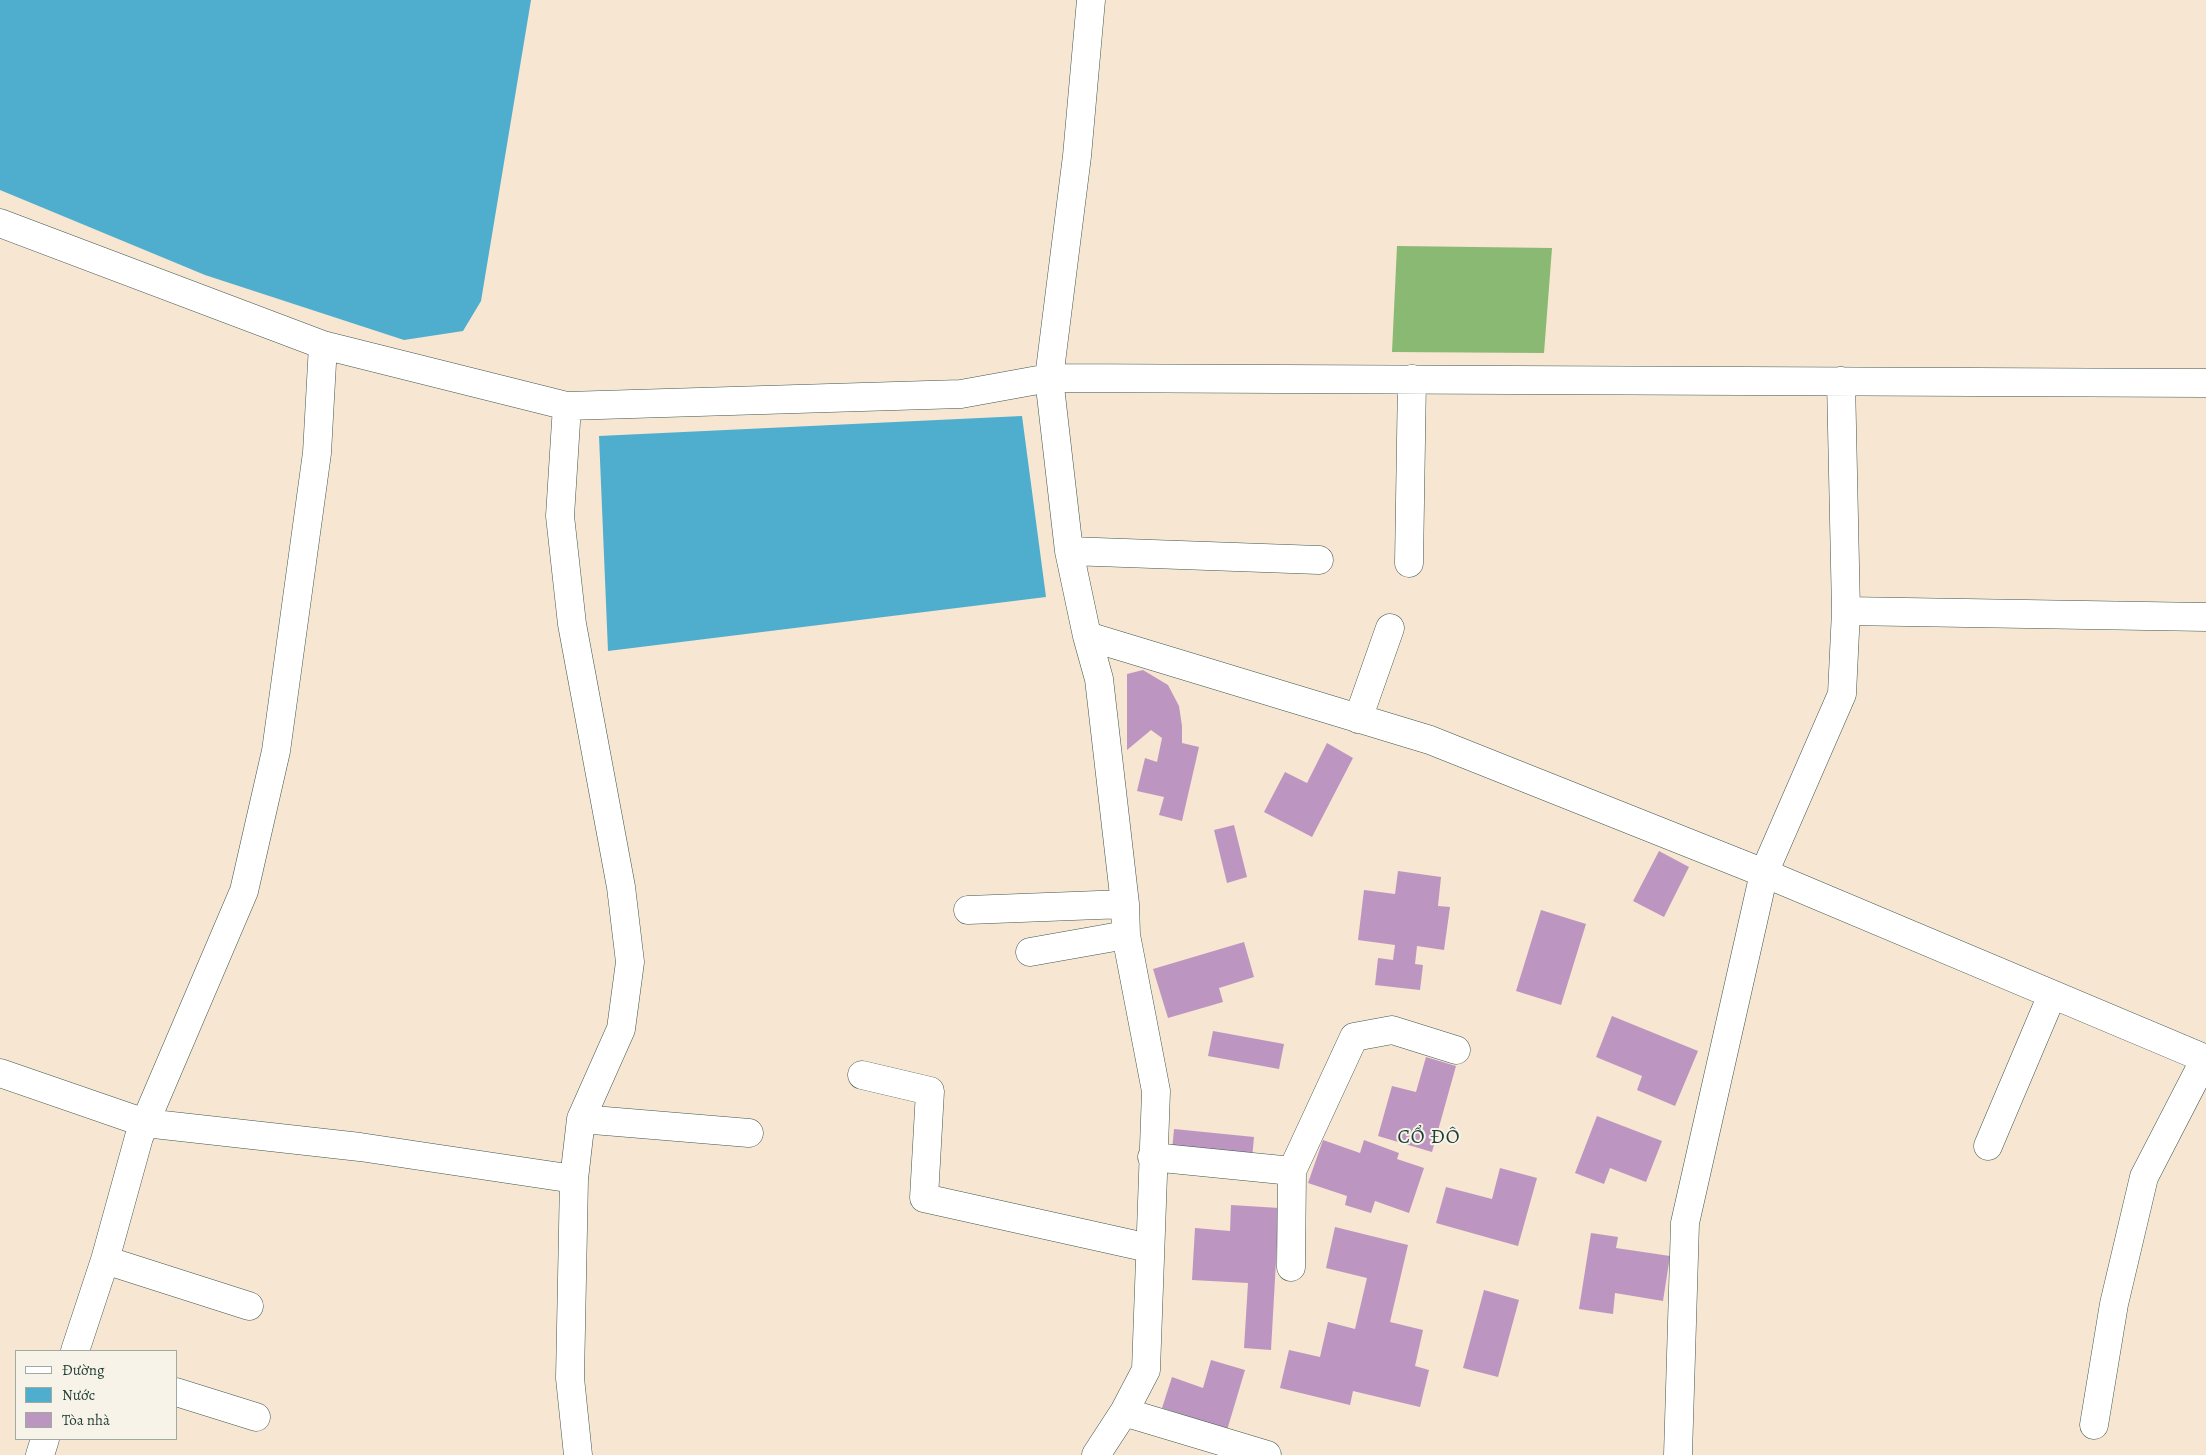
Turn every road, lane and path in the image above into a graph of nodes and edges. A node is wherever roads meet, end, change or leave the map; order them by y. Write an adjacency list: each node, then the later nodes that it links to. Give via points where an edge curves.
1 (1091, 0): 4 (street, via 1077,156)
2 (0, 223): 3 (street)
3 (323, 345): 8 (street); 28 (street, via 317,453 276,751 244,891)
4 (1049, 378): 5 (street); 8 (street, via 961,394); 9 (street)
5 (1412, 379): 6 (street); 11 (street)
6 (1841, 381): 7 (street); 12 (street)
7 (2206, 383)
8 (567, 406): 27 (street, via 560,516 571,614 621,887 630,962 621,1029)
9 (1069, 551): 10 (street); 15 (street)
10 (1319, 560)
11 (1409, 563)
12 (1846, 611): 13 (street); 17 (street, via 1842,694)
13 (2206, 617)
14 (1390, 628): 16 (street)
15 (1087, 636): 16 (street); 18 (street, via 1099,679)
16 (1358, 719): 17 (street, via 1430,740)
17 (1764, 873): 22 (street); 48 (street, via 1685,1223)
18 (1125, 904): 19 (street); 20 (street)
19 (968, 910)
20 (1126, 935): 21 (street); 31 (street, via 1156,1092)
21 (1030, 952)
22 (2052, 995): 24 (street); 30 (street)
23 (1456, 1050): 32 (street, via 1392,1030 1354,1037)
24 (2206, 1059): 42 (street, via 2144,1177 2114,1304)
25 (0, 1073): 28 (street)
26 (862, 1075): 34 (street, via 930,1091 924,1198)
27 (581, 1119): 29 (street); 33 (street)
28 (145, 1123): 33 (street, via 360,1147); 35 (street)
29 (749, 1133)
30 (1988, 1146)
31 (1152, 1157): 32 (street); 34 (street)
32 (1292, 1171): 36 (street)
33 (574, 1179): 45 (street, via 570,1378)
34 (1150, 1248): 40 (street, via 1146,1370)
35 (105, 1260): 37 (street); 38 (street)
36 (1291, 1267)
37 (250, 1306)
38 (75, 1350)
39 (178, 1393): 41 (street)
40 (1124, 1412): 46 (street); 47 (street)
41 (256, 1417)
42 (2094, 1425)
43 (45, 1440): 44 (street)
44 (40, 1455)
45 (578, 1455)
46 (1096, 1455)
47 (1267, 1455)
48 (1678, 1455)

